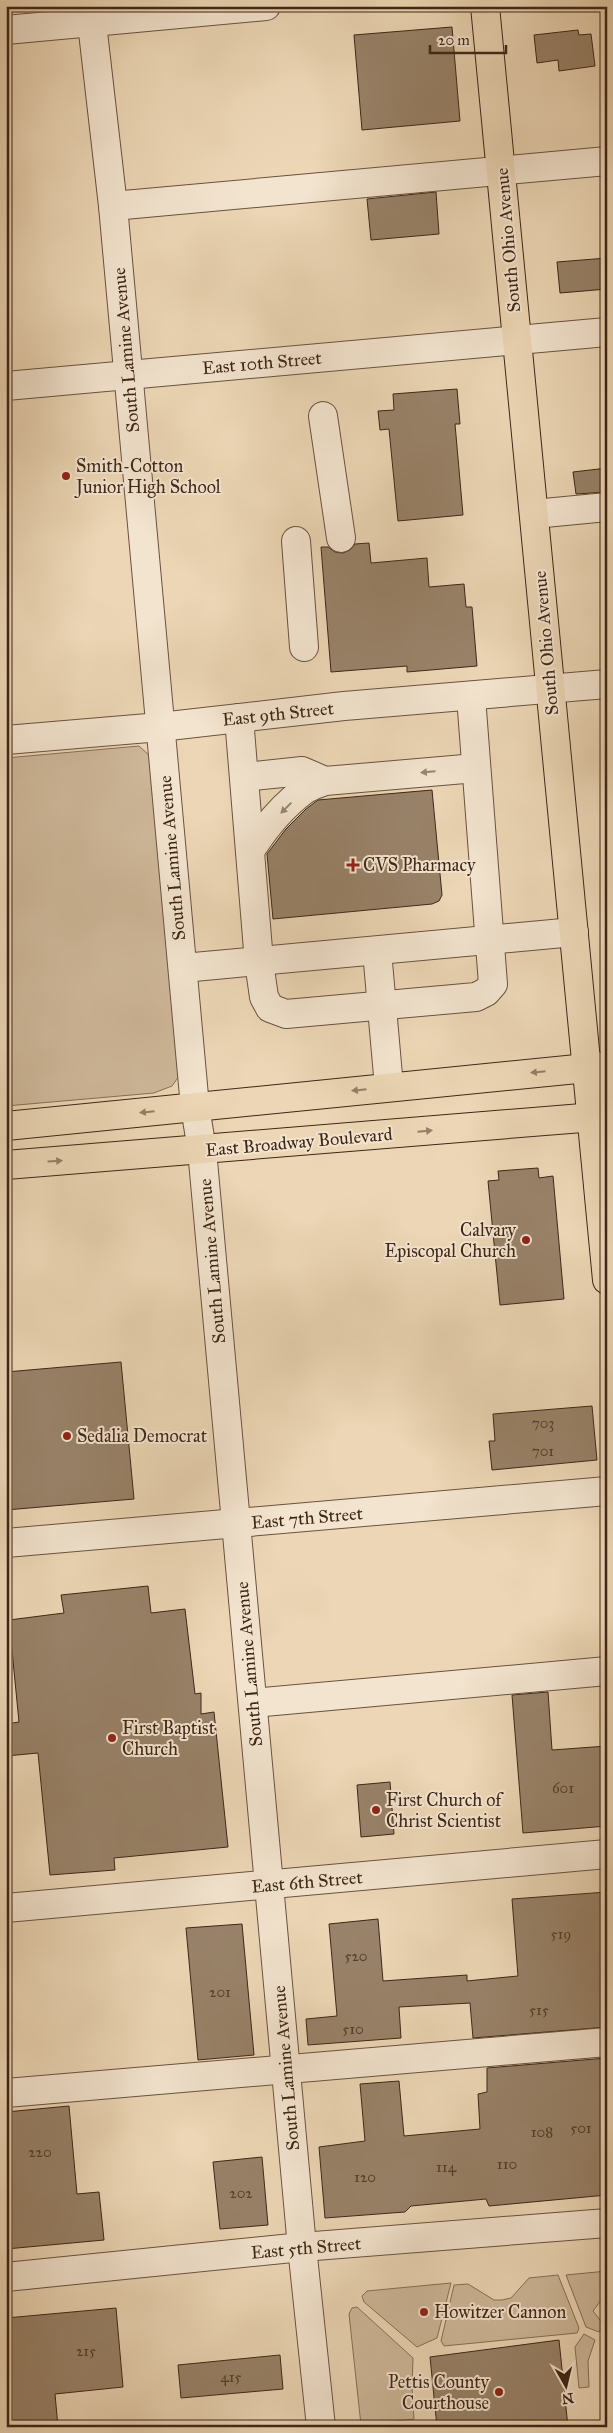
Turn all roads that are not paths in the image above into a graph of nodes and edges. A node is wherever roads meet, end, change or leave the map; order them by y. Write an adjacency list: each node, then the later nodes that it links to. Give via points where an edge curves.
1 (266, 6): 3 (street)
2 (485, 6): 6 (main road, South Ohio Avenue)
3 (91, 14): 4 (street); 7 (street, South Lamine Avenue)
4 (6, 30)
5 (607, 161): 6 (street)
6 (501, 171): 7 (street); 9 (main road, South Ohio Avenue)
7 (113, 206): 10 (street, South Lamine Avenue)
8 (607, 332): 9 (street, East 10th Street)
9 (517, 340): 10 (street, East 10th Street); 14 (main road, South Ohio Avenue)
10 (127, 375): 11 (street, East 10th Street); 22 (street, South Lamine Avenue)
11 (6, 386)
12 (323, 416): 15 (street)
13 (607, 507): 14 (street)
14 (534, 514): 19 (main road, South Ohio Avenue)
15 (341, 538)
16 (296, 541): 17 (street)
17 (304, 647)
18 (607, 684): 19 (street, East 9th Street)
19 (550, 689): 20 (street, East 9th Street); 28 (main road, South Ohio Avenue)
20 (471, 697): 21 (street, East 9th Street); 24 (street)
21 (239, 718): 22 (street, East 9th Street); 25 (street)
22 (160, 727): 23 (street, East 9th Street); 32 (street, South Lamine Avenue)
23 (6, 740)
24 (476, 768): 26 (street, one-way to 26); 29 (street)
25 (244, 777): 26 (street, via 302,771); 27 (street)
26 (325, 781): 27 (street, one-way to 27, via 304,790 290,803)
27 (250, 851): 31 (street)
28 (574, 932): 29 (street); 34 (main road, South Ohio Avenue)
29 (489, 940): 30 (street); 33 (street, via 493,984 486,992 476,997)
30 (376, 951): 31 (street); 33 (street)
31 (259, 962): 32 (street); 33 (street, via 264,997 270,1008 286,1014)
32 (183, 968): 36 (street, South Lamine Avenue)
33 (382, 1005): 35 (street)
34 (597, 1067): 35 (main road, one-way to 35); 37 (main road, South Ohio Avenue)
35 (389, 1088): 36 (main road, one-way to 36)
36 (196, 1107): 38 (main road, one-way to 38); 39 (street, South Lamine Avenue)
37 (599, 1116): 39 (main road, East Broadway Boulevard, one-way to 37); 41 (main road, South Ohio Avenue)
38 (6, 1126)
39 (202, 1150): 40 (main road, East Broadway Boulevard, one-way to 39); 43 (street, South Lamine Avenue)
40 (6, 1165)
41 (607, 1280)
42 (607, 1492): 43 (street, East 7th Street)
43 (236, 1524): 44 (street, East 7th Street); 46 (street, South Lamine Avenue)
44 (6, 1543)
45 (607, 1671): 46 (street)
46 (253, 1703): 48 (street, South Lamine Avenue)
47 (607, 1854): 48 (street, East 6th Street)
48 (270, 1885): 49 (street, East 6th Street); 51 (street, South Lamine Avenue)
49 (6, 1908)
50 (607, 2042): 51 (street)
51 (287, 2069): 52 (street); 54 (street, South Lamine Avenue)
52 (6, 2093)
53 (607, 2223): 54 (street, East 5th Street)
54 (302, 2247): 55 (street, East 5th Street); 56 (street, South Lamine Avenue)
55 (6, 2277)
56 (321, 2427)

